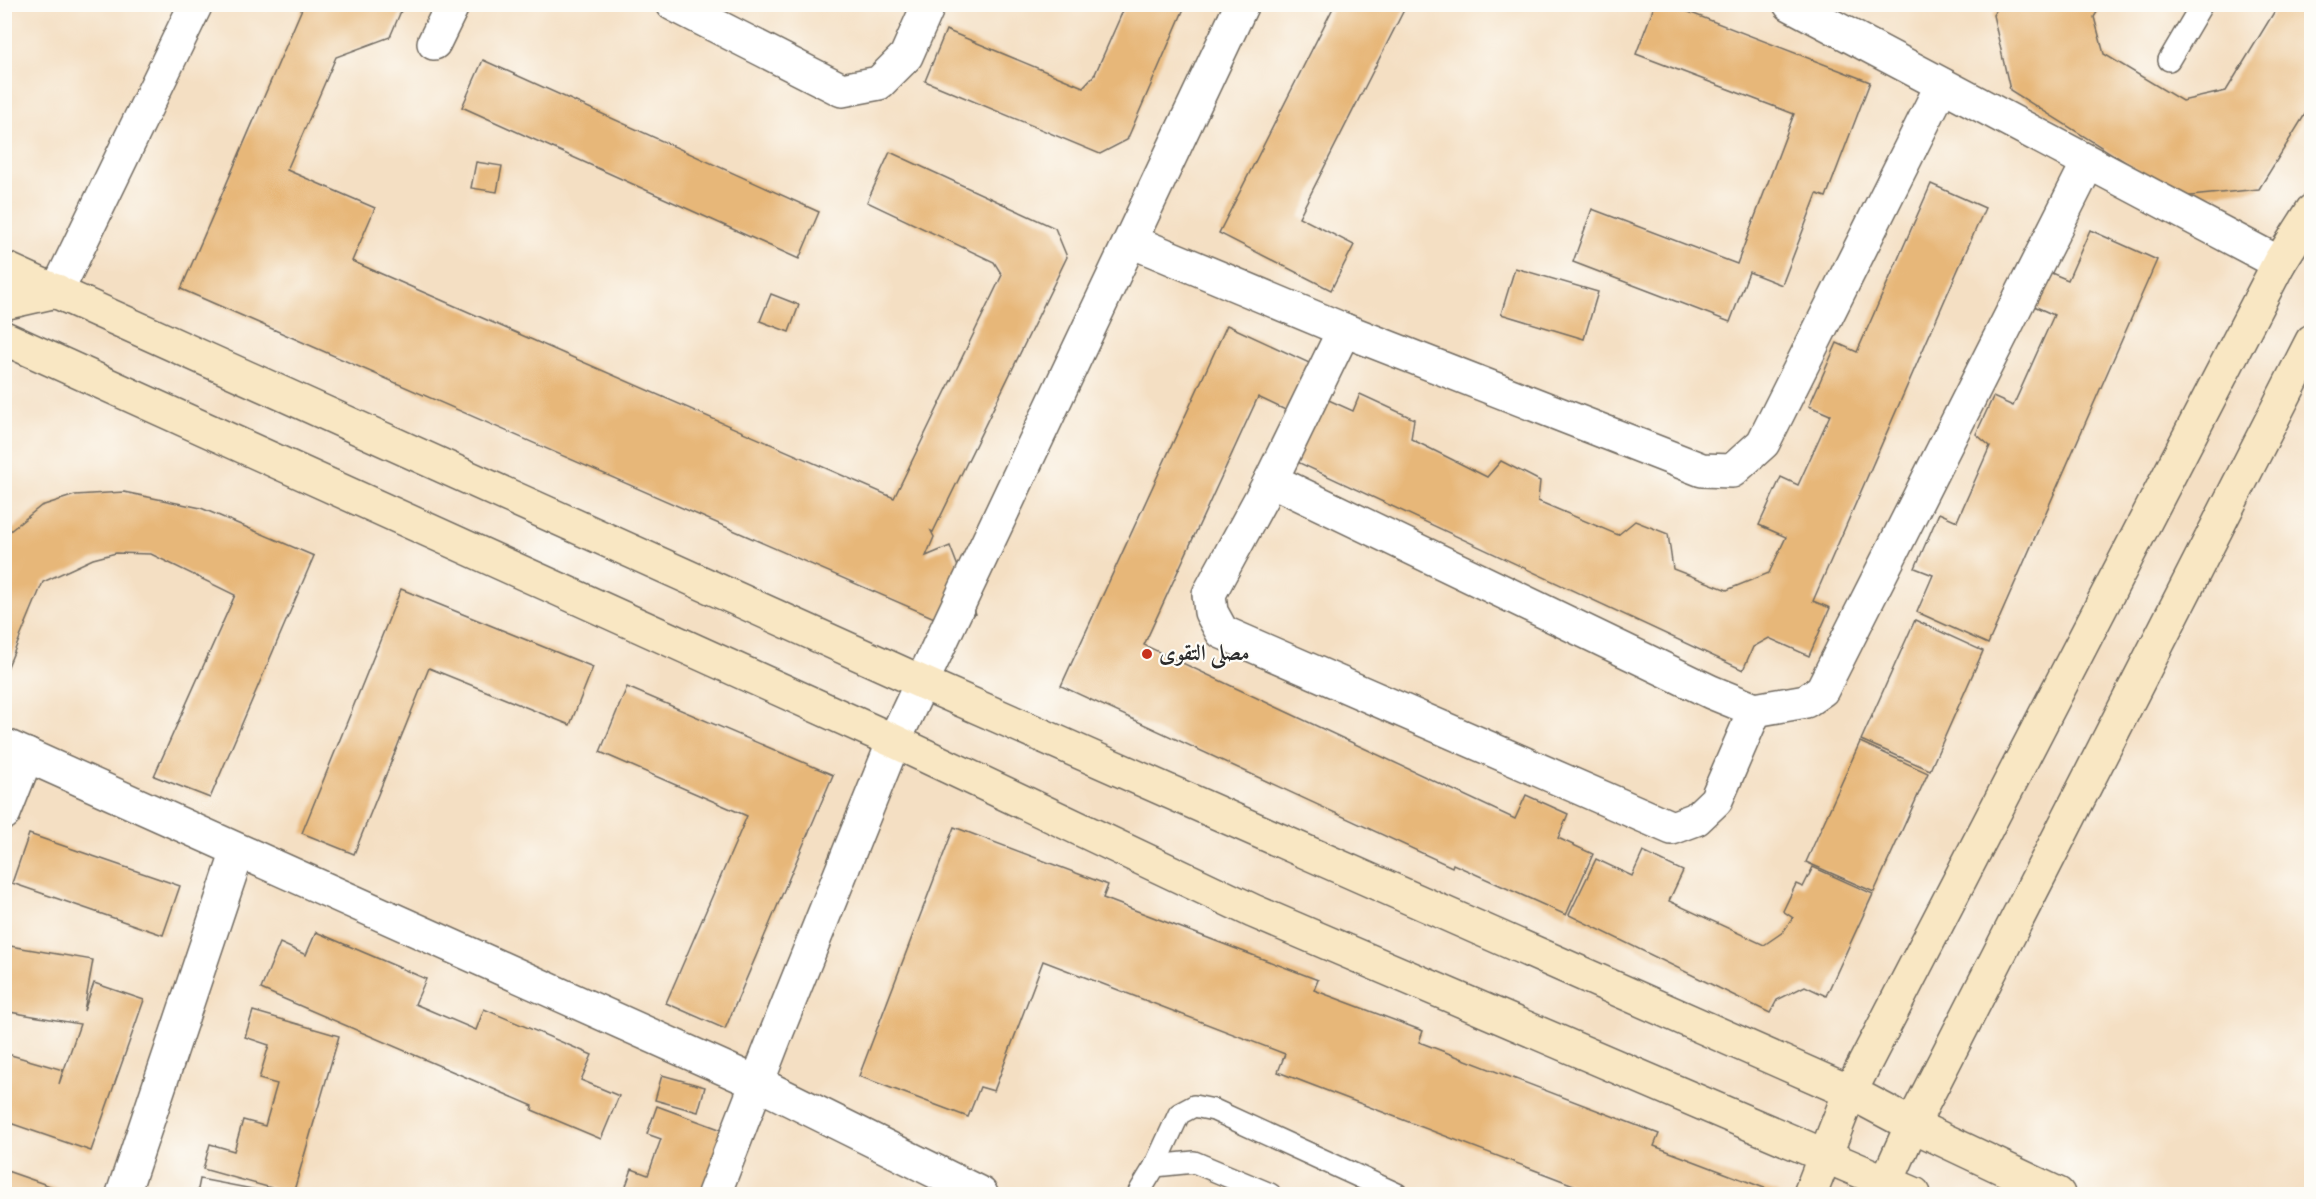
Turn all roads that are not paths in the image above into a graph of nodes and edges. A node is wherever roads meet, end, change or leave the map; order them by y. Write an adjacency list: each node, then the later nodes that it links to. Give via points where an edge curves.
1 (196, 4): 16 (street)
2 (453, 4): 8 (street)
3 (673, 4): 4 (street, via 842,90 879,83 906,56)
4 (929, 4)
5 (1242, 4): 13 (street)
6 (1790, 4): 10 (street)
7 (2202, 4): 9 (lane)
8 (434, 43)
9 (2169, 60)
10 (1942, 85): 11 (street); 18 (street, via 1763,443 1732,471 1702,470)
11 (2088, 163): 14 (street); 23 (street, via 1822,690 1806,702)
12 (2312, 211): 14 (main road)
13 (1131, 241): 18 (street); 22 (street)
14 (2279, 263): 29 (main road)
15 (4, 268): 16 (main road)
16 (57, 291): 17 (main road); 22 (main road)
17 (4, 303)
18 (1344, 330): 21 (street)
19 (4, 338): 24 (main road)
20 (2312, 341): 30 (main road)
21 (1270, 480): 23 (street, via 1710,692); 23 (street, via 1209,594 1211,612 1222,632 1672,828 1696,819 1716,800)
22 (921, 682): 24 (street); 29 (main road)
23 (1755, 710)
24 (894, 741): 28 (street); 31 (main road, via 1253,911)
25 (16, 750): 26 (street); 27 (street)
26 (4, 813)
27 (238, 851): 28 (street); 34 (street)
28 (757, 1083): 35 (street); 36 (street)
29 (1851, 1092): 30 (main road); 31 (main road)
30 (1912, 1125): 33 (main road); 41 (main road)
31 (1825, 1158): 33 (main road); 40 (main road)
32 (1155, 1166): 37 (lane); 38 (lane, via 1194,1162); 39 (lane, via 1179,1114 1194,1106 1214,1110)
33 (1894, 1190)
34 (123, 1194)
35 (714, 1194)
36 (981, 1194)
37 (1138, 1194)
38 (1270, 1194)
39 (1397, 1194)
40 (1810, 1194)
41 (2058, 1194)

